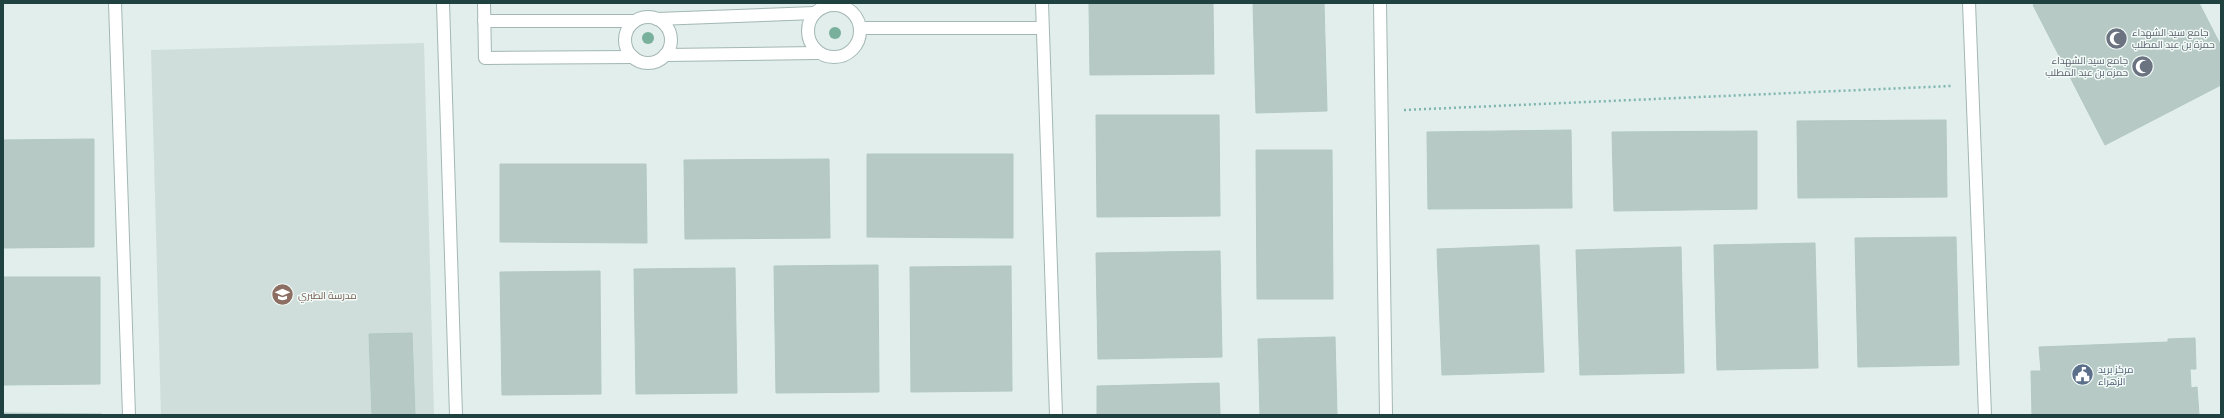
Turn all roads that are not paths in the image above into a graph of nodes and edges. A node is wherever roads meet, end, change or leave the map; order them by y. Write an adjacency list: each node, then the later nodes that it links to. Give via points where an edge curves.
1 (116, 3): 16 (street)
2 (443, 3): 17 (street)
3 (484, 3): 9 (street)
4 (1042, 3): 12 (street)
5 (1380, 3): 19 (street)
6 (1969, 3): 20 (street)
7 (815, 13): 8 (street); 11 (street, via 830,5 838,5 853,13); 13 (street, via 808,28 808,37)
8 (657, 19): 10 (street, via 650,17); 14 (street, via 664,23 671,37)
9 (484, 21): 10 (street); 15 (street, via 485,58)
10 (635, 21): 15 (street, via 626,34 625,41)
11 (860, 28): 12 (street); 13 (street, via 857,45 844,56 834,58)
12 (1042, 28): 18 (street)
13 (818, 53): 14 (street)
14 (665, 54): 15 (street, via 657,61 650,62)
15 (633, 57)
16 (129, 415)
17 (456, 415)
18 (1056, 415)
19 (1386, 415)
20 (1985, 415)

